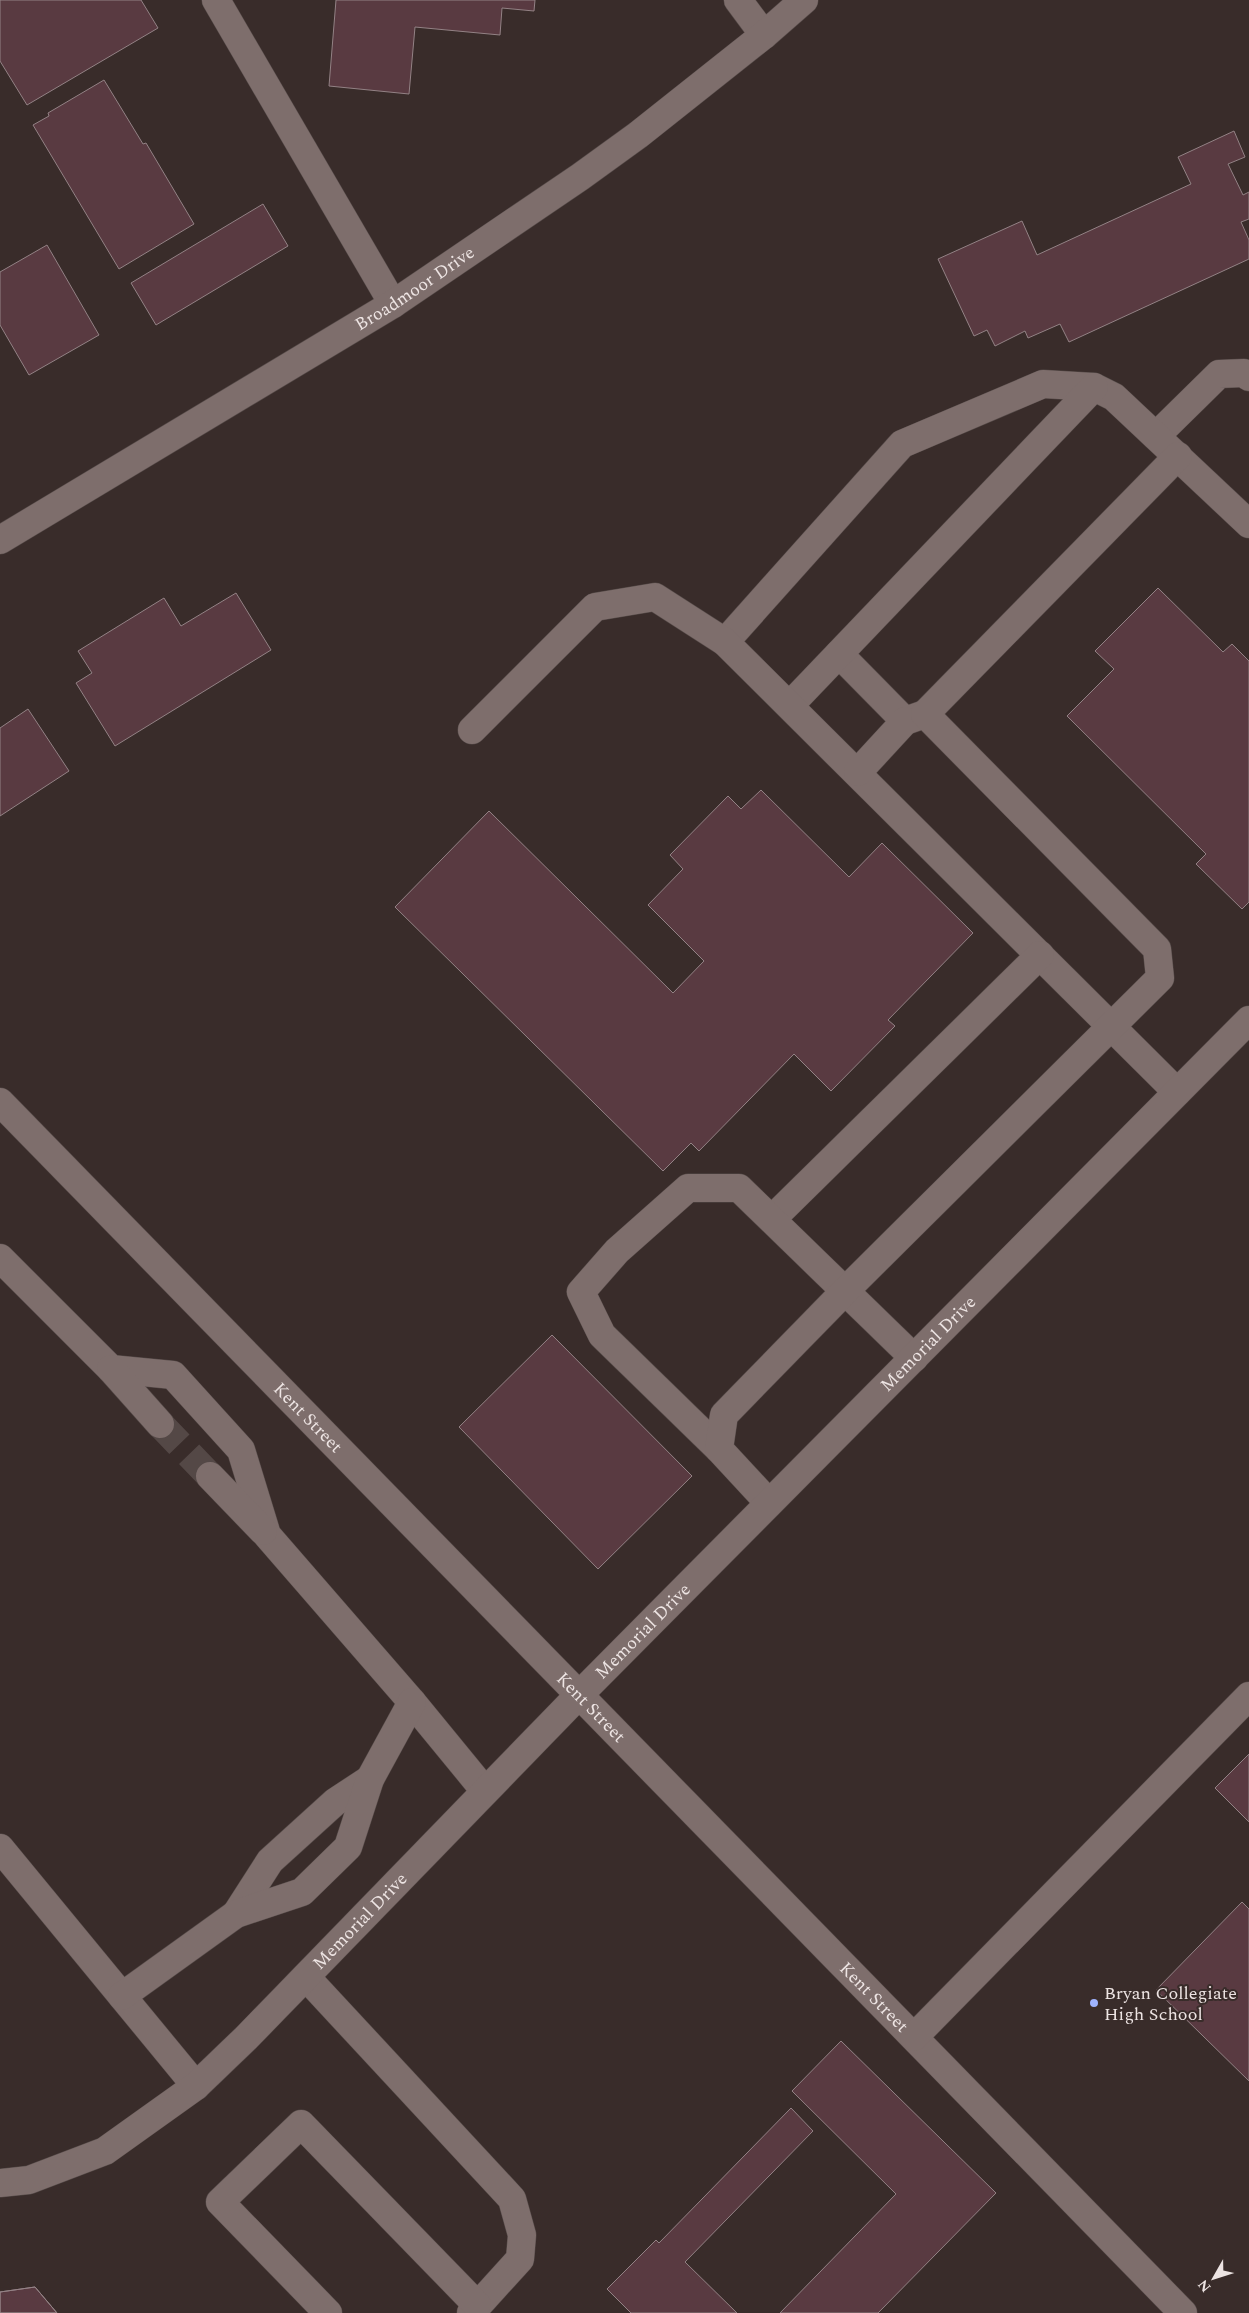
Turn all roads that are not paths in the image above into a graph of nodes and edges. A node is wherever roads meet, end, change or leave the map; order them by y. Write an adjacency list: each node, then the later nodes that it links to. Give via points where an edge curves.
1 (216, 0): 5 (street)
2 (738, 0): 4 (street)
3 (804, 0): 4 (street, Broadmoor Drive)
4 (764, 35): 5 (street, Broadmoor Drive, via 587,172)
5 (393, 304): 11 (street, Broadmoor Drive)
6 (1249, 377): 8 (street, via 1244,373 1219,374)
7 (1094, 387): 8 (street, via 1114,397); 12 (street, via 1043,384 902,444); 13 (street)
8 (1156, 436): 9 (street)
9 (1178, 456): 10 (street); 15 (street)
10 (1249, 524)
11 (0, 540)
12 (725, 642): 14 (street); 16 (street, via 655,597 595,607)
13 (839, 654): 14 (street); 15 (street)
14 (790, 705): 17 (street)
15 (915, 718): 17 (street); 20 (street, via 1157,949 1160,978)
16 (472, 730)
17 (858, 772): 18 (street)
18 (1040, 955): 20 (street); 23 (street)
19 (1249, 1020): 21 (street, Memorial Drive)
20 (1112, 1027): 21 (street); 25 (street)
21 (1177, 1092): 26 (street, Memorial Drive)
22 (0, 1102): 33 (street, Kent Street)
23 (772, 1220): 25 (street); 29 (street, via 739,1188 688,1188 617,1251 581,1292 602,1335)
24 (0, 1258): 27 (street)
25 (846, 1290): 26 (street); 29 (street, via 724,1415)
26 (914, 1358): 31 (street, Memorial Drive)
27 (111, 1369): 28 (street); 32 (street, via 173,1375 242,1450)
28 (160, 1424)
29 (719, 1448): 31 (street)
30 (210, 1476): 32 (street)
31 (769, 1503): 33 (street, Memorial Drive)
32 (267, 1535): 35 (street)
33 (579, 1695): 37 (street, Memorial Drive); 42 (street, Kent Street)
34 (1249, 1696): 42 (street)
35 (412, 1702): 36 (street); 37 (street)
36 (370, 1779): 39 (street, via 335,1802 270,1861); 39 (street, via 348,1847 302,1892)
37 (486, 1791): 40 (street, Memorial Drive)
38 (0, 1848): 41 (street)
39 (236, 1914): 41 (street)
40 (306, 1977): 43 (street, Memorial Drive); 45 (street, via 512,2199 522,2235 520,2259)
41 (122, 1996): 43 (street)
42 (914, 2037): 47 (street, Kent Street)
43 (196, 2086): 44 (street, Memorial Drive, via 105,2151 29,2180)
44 (0, 2183)
45 (474, 2309): 46 (street, via 300,2124 220,2202)
46 (328, 2313)
47 (1184, 2313)

